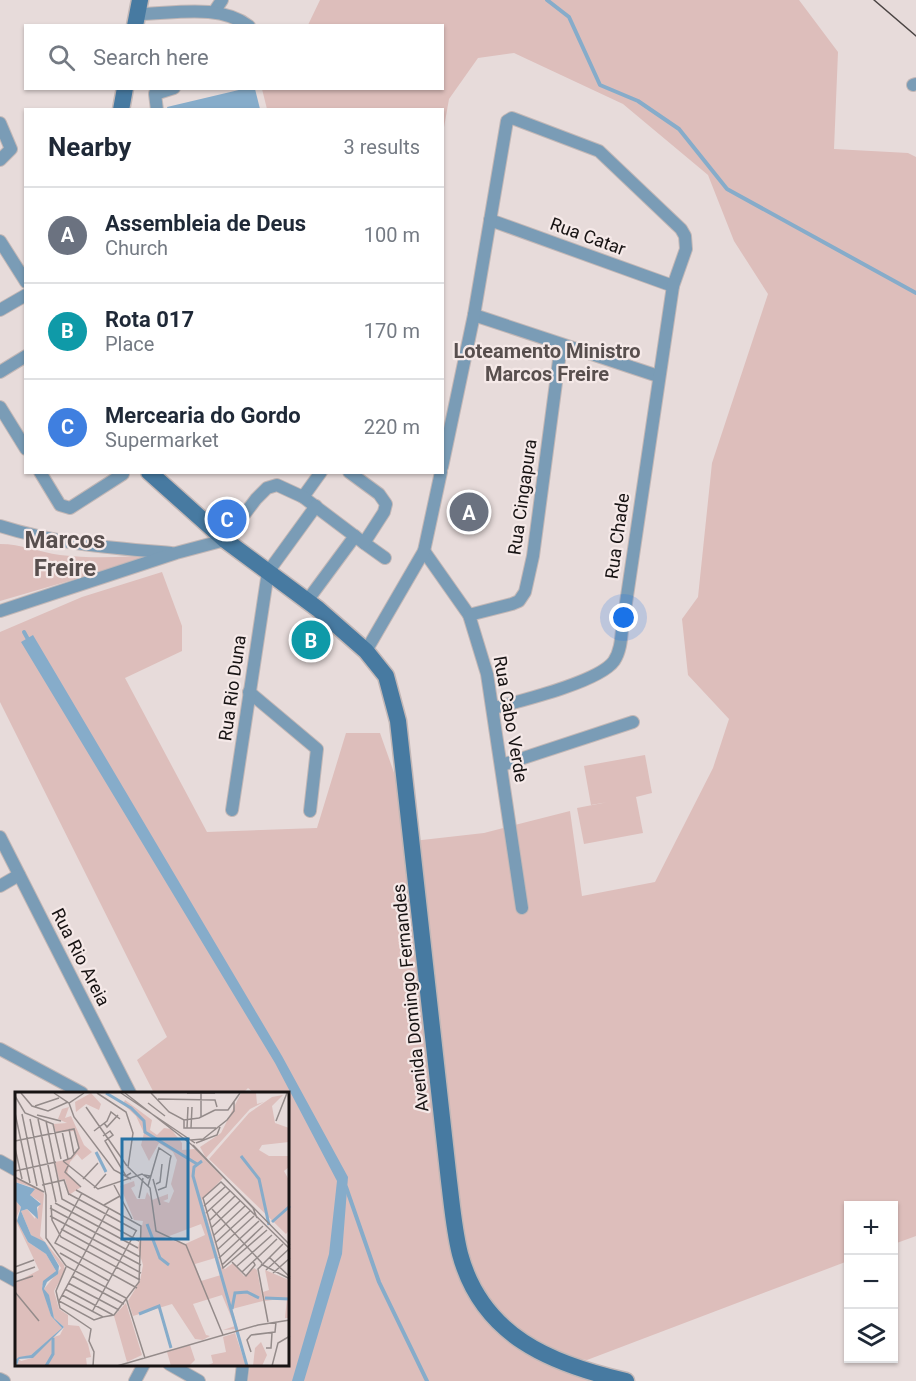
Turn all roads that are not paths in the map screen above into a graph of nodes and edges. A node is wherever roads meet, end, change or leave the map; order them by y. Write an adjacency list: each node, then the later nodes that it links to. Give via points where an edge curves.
1 (222, 0): 2 (street)
2 (214, 12): 3 (street); 4 (street)
3 (137, 13)
4 (246, 24)
5 (125, 90): 7 (main road)
6 (168, 90): 8 (street, via 155,94)
7 (121, 108)
8 (157, 108)
9 (0, 123): 10 (street, via 10,149)
10 (0, 159)
11 (490, 220): 14 (street, Rua Catar); 14 (street, Rua Chade, via 509,118 588,145 599,151 686,236 686,249); 17 (street)
12 (2, 247): 13 (street)
13 (24, 279)
14 (673, 286): 21 (street, Rua Chade)
15 (24, 296): 16 (street)
16 (0, 310)
17 (474, 315): 18 (street); 24 (street)
18 (561, 345): 21 (street); 42 (street, Rua Cingapura, via 525,592 519,601)
19 (24, 357): 20 (street)
20 (0, 372)
21 (658, 376): 45 (street, Rua Chade, via 615,660 588,678)
22 (0, 407): 23 (street)
23 (24, 446)
24 (444, 458)
25 (41, 474): 26 (street, via 60,506 76,506)
26 (123, 474)
27 (150, 474): 35 (main road, Avenida Domingo Fernandes)
28 (320, 474): 31 (street)
29 (352, 474): 34 (street, via 380,494 386,504 384,512)
30 (441, 474): 36 (street)
31 (303, 497): 32 (street); 35 (street, via 277,485 267,488)
32 (316, 506): 34 (street); 39 (street)
33 (0, 526): 37 (street, via 79,545)
34 (360, 539): 38 (street); 40 (street)
35 (225, 540): 37 (street); 39 (main road, Avenida Domingo Fernandes)
36 (424, 551): 42 (street, Rua Cabo Verde); 43 (street)
37 (176, 553): 41 (street)
38 (385, 558)
39 (268, 572): 40 (main road, Avenida Domingo Fernandes); 44 (street, Rua Rio Duna)
40 (307, 601): 43 (main road, Avenida Domingo Fernandes)
41 (0, 611)
42 (469, 615): 45 (street, Rua Cabo Verde)
43 (366, 651): 69 (main road, Avenida Domingo Fernandes, via 386,676 398,721 460,1254 481,1300 501,1326 543,1355 580,1370)
44 (249, 692): 48 (street, Rua Rio Duna); 49 (street, via 317,749)
45 (494, 708): 47 (street, Rua Cabo Verde)
46 (633, 722): 47 (street)
47 (502, 765): 53 (street, Rua Cabo Verde)
48 (232, 810)
49 (310, 811)
50 (0, 837): 51 (street, Rua Rio Areia)
51 (19, 875): 52 (street); 56 (street, Rua Rio Areia)
52 (0, 886)
53 (522, 909)
54 (0, 1049): 55 (street)
55 (80, 1092)
56 (129, 1092)
57 (0, 1161): 58 (street)
58 (15, 1169)
59 (0, 1272): 60 (street)
60 (15, 1280)
61 (143, 1366): 66 (street)
62 (171, 1366): 67 (street)
63 (243, 1366): 68 (street)
64 (0, 1379): 65 (street)
65 (4, 1381)
66 (135, 1381)
67 (199, 1381)
68 (241, 1381)
69 (626, 1381)

